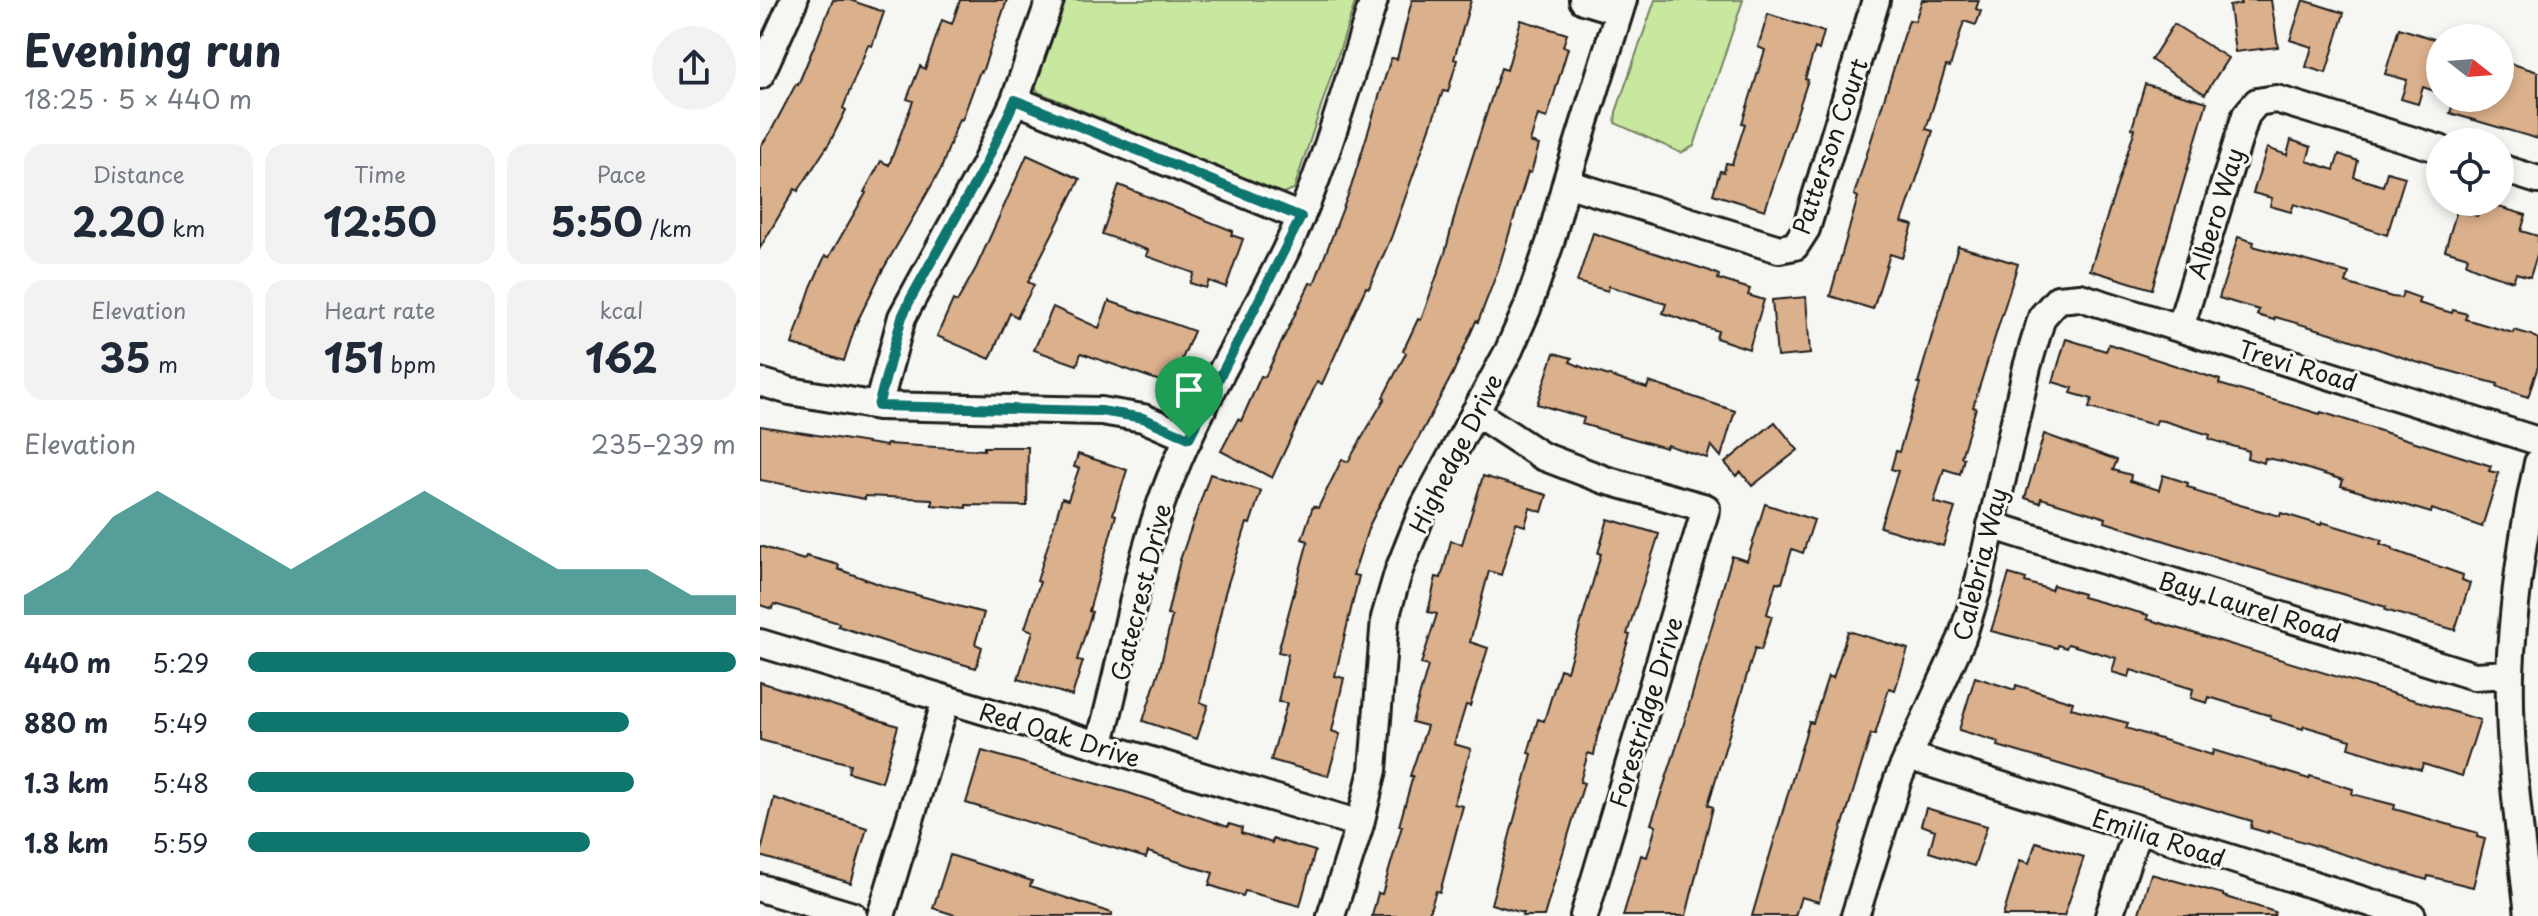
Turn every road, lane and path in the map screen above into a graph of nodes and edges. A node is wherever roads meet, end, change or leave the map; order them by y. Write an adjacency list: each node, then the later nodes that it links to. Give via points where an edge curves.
1 (794, 0): 7 (street)
2 (1050, 0): 8 (street)
3 (1374, 0): 13 (street, Gatecrest Drive)
4 (1583, 0): 6 (street)
5 (1876, 0): 12 (street, Patterson Court, via 1806,229 1795,246 1779,249)
6 (1621, 6): 12 (street, Highedge Drive)
7 (760, 75)
8 (1015, 100): 13 (street); 17 (street, via 902,317)
9 (2426, 145): 15 (street, Albero Way, via 2276,99 2257,102 2246,115)
10 (2514, 172): 11 (street)
11 (2538, 180)
12 (1566, 183): 18 (street, Highedge Drive, via 1527,309)
13 (1301, 217): 19 (street, Gatecrest Drive)
14 (2058, 299): 15 (street, Trevi Road, via 2080,297); 22 (street, Calebria Way, via 2042,317 2027,367)
15 (2180, 328): 20 (street, Trevi Road)
16 (760, 382): 17 (street)
17 (878, 406): 19 (street, via 1101,411 1143,418)
18 (1475, 412): 28 (street, Highedge Drive, via 1425,505 1385,618 1373,770); 34 (street, Forestridge Drive, via 1542,456 1706,508)
19 (1189, 438): 26 (street, Gatecrest Drive, via 1149,541)
20 (2538, 441)
21 (2538, 463): 24 (street, via 2525,525)
22 (1991, 525): 24 (street, Bay Laurel Road, via 2474,676); 27 (street, Calebria Way, via 1962,638)
23 (760, 643): 25 (street, Red Oak Drive)
24 (2510, 674): 38 (street)
25 (946, 700): 26 (street, Red Oak Drive); 32 (street)
26 (1099, 745): 28 (street, Red Oak Drive)
27 (1908, 756): 29 (street, Emilia Road); 35 (street, Calebria Way)
28 (1360, 824): 33 (street, Highedge Drive)
29 (2137, 831): 36 (street); 37 (street, Emilia Road)
30 (760, 888): 31 (street)
31 (853, 916)
32 (881, 916)
33 (1331, 916)
34 (1584, 916)
35 (1855, 916)
36 (2109, 916)
37 (2412, 916)
38 (2529, 916)

